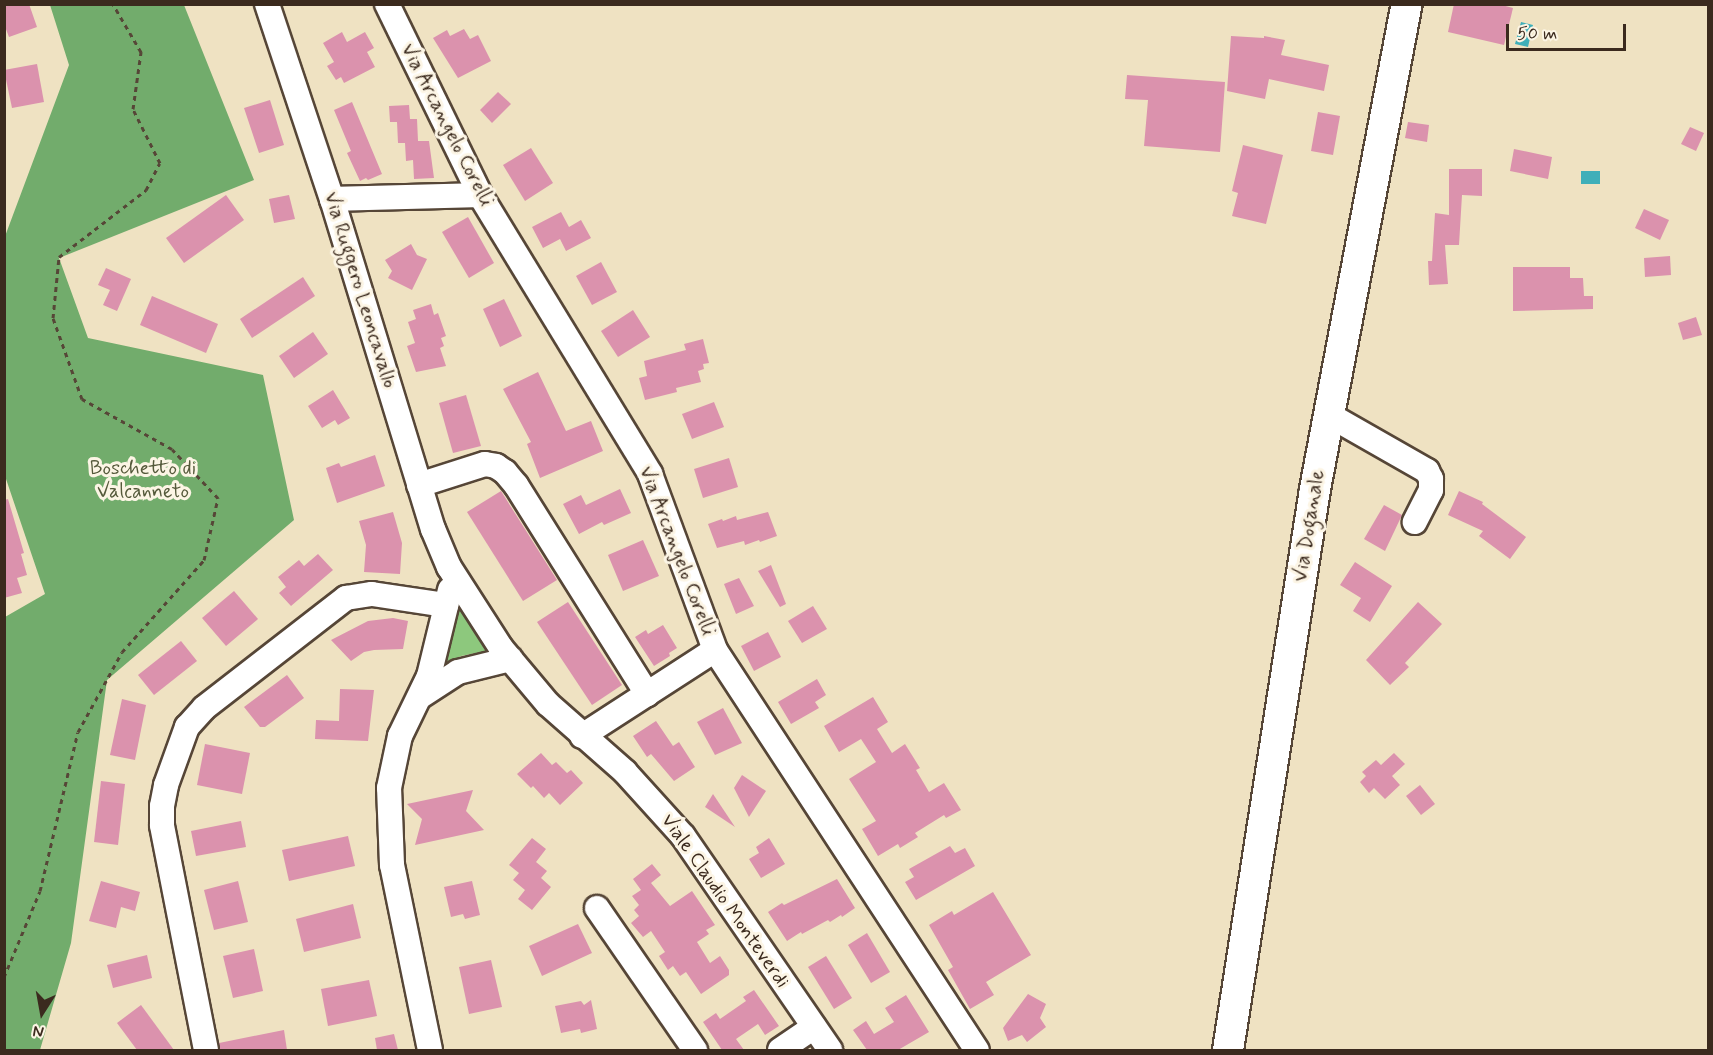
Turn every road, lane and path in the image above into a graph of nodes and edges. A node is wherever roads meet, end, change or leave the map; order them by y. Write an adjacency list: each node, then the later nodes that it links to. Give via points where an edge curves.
1 (113, 4): 18 (path, via 141,52 133,109 160,163 146,190 59,257 53,318 82,399 172,448 218,498 204,560 122,652 78,732 40,891)
2 (267, 4): 6 (street, Via Ruggero Leoncavallo)
3 (387, 4): 5 (street, Via Arcangelo Corelli)
4 (1407, 4): 7 (main road, Via Doganale)
5 (480, 195): 6 (street); 12 (street, Via Arcangelo Corelli, via 650,474)
6 (332, 199): 8 (street, Via Ruggero Leoncavallo)
7 (1329, 415): 9 (street, via 1426,471 1431,490); 26 (main road, Via Doganale)
8 (419, 485): 10 (street, Via Ruggero Leoncavallo, via 437,540); 14 (street, via 484,464 505,472)
9 (1415, 522)
10 (454, 574): 11 (street); 13 (street, Via Ruggero Leoncavallo)
11 (446, 605): 15 (street); 20 (street, via 372,594 346,598 204,708 187,727 166,785 161,812)
12 (715, 650): 14 (street); 25 (street, Via Arcangelo Corelli)
13 (510, 659): 15 (street, via 458,672); 16 (street, Viale Claudio Monteverdi, via 556,713)
14 (647, 694): 16 (street)
15 (422, 696): 21 (street, via 394,758 389,819 392,865)
16 (582, 736): 19 (street, Viale Claudio Monteverdi, via 637,784 683,836)
17 (597, 908): 22 (street)
18 (4, 977)
19 (814, 1027): 23 (street); 24 (street, Viale Claudio Monteverdi)
20 (201, 1046)
21 (430, 1050)
22 (695, 1050)
23 (780, 1050)
24 (830, 1050)
25 (977, 1050)
26 (1228, 1050)

